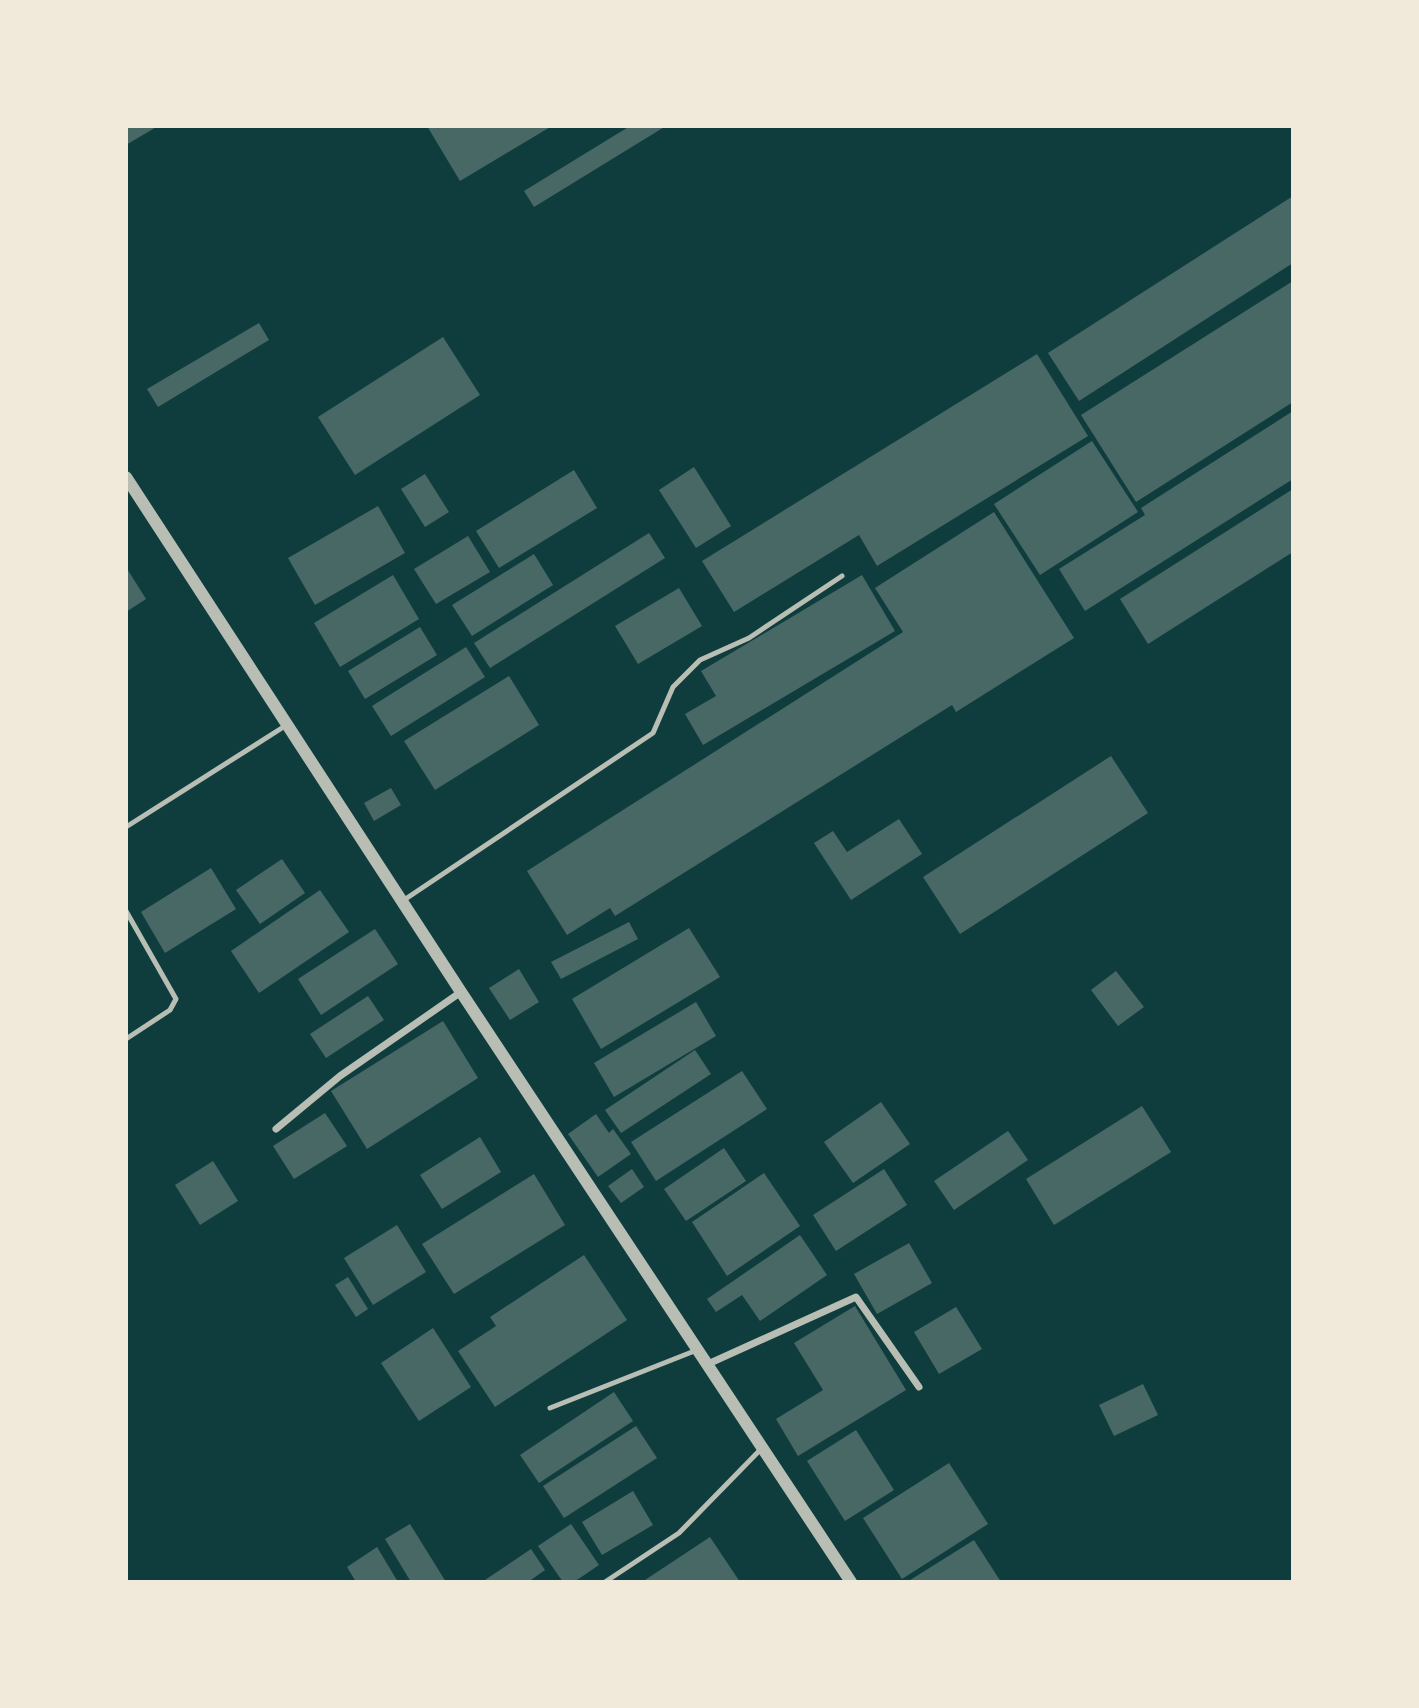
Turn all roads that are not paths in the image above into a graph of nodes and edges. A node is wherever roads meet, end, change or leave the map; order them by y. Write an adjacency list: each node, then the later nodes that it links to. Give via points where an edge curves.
1 (126, 477): 3 (street)
2 (842, 576): 5 (lane, via 749,638 700,660 673,687 653,733)
3 (288, 724): 4 (lane); 5 (street)
4 (126, 827)
5 (404, 900): 7 (street)
6 (126, 911): 8 (lane, via 176,999 170,1010)
7 (461, 992): 9 (street, via 340,1076); 10 (street)
8 (126, 1039)
9 (276, 1129)
10 (698, 1349): 11 (street); 13 (lane)
11 (708, 1364): 12 (street, via 856,1297); 14 (street)
12 (919, 1387)
13 (550, 1408)
14 (763, 1447): 15 (lane, via 679,1533); 16 (street)
15 (605, 1582)
16 (851, 1582)

